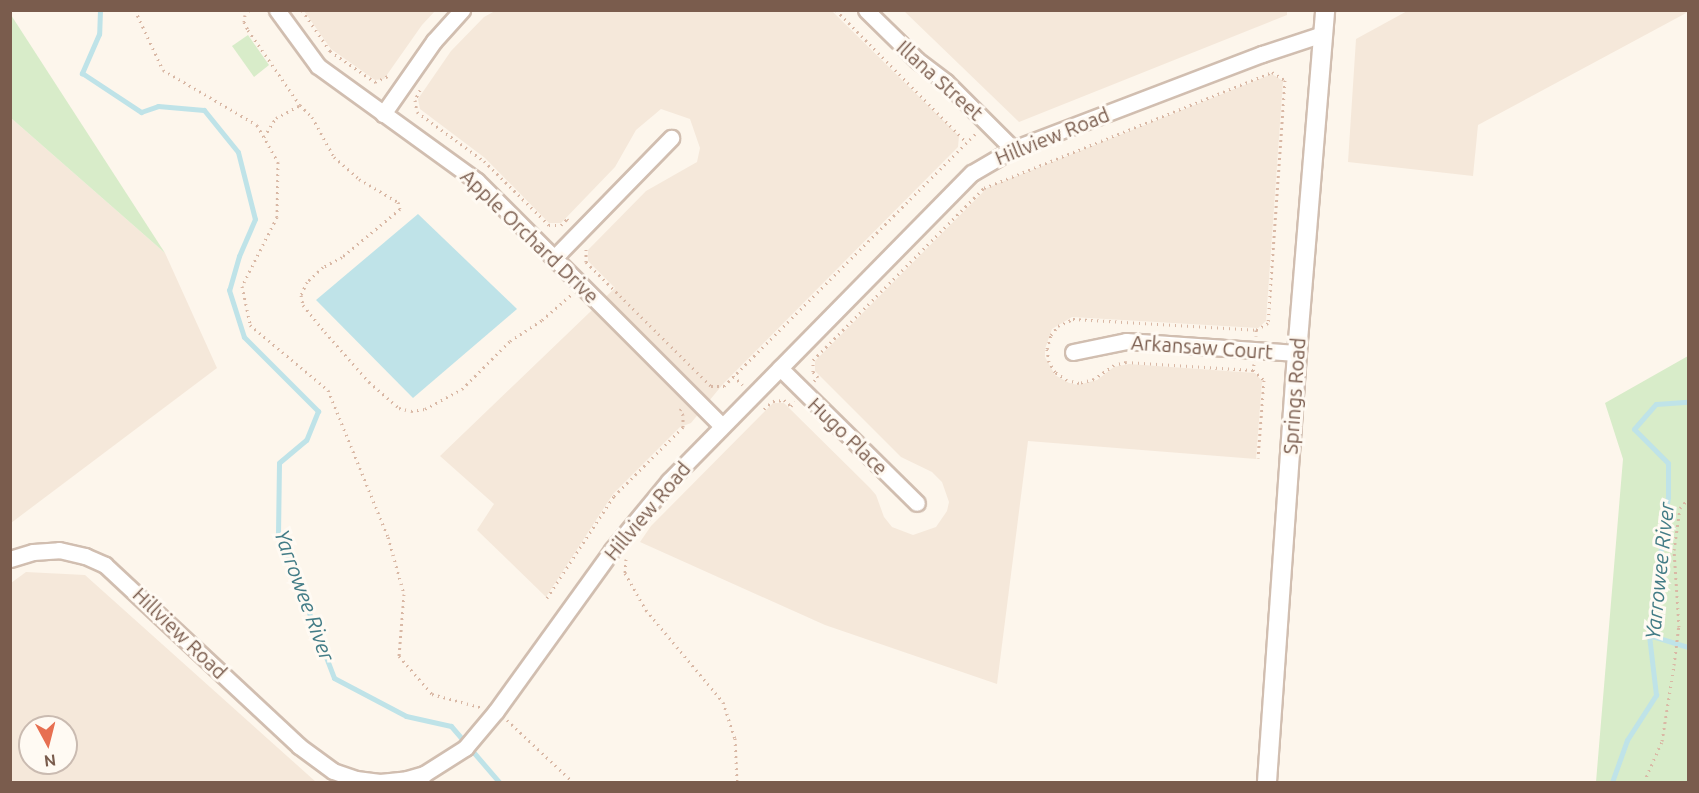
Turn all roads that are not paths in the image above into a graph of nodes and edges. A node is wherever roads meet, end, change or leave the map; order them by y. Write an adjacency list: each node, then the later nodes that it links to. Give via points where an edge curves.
1 (277, 10): 6 (street, Apple Orchard Drive, via 318,66)
2 (462, 10): 6 (street, via 434,41)
3 (866, 10): 8 (street, Illana Street)
4 (1325, 10): 5 (street, Springs Road)
5 (1323, 34): 8 (street, Hillview Road); 11 (street, Springs Road)
6 (383, 114): 9 (street, Apple Orchard Drive, via 477,181)
7 (671, 138): 9 (street)
8 (1013, 149): 12 (street, Hillview Road, via 965,179)
9 (554, 258): 13 (street, Apple Orchard Drive)
10 (1074, 352): 11 (street, Arkansaw Court, via 1126,341)
11 (1296, 353): 16 (street, Springs Road)
12 (780, 368): 13 (street, Hillview Road); 14 (street, Hugo Place)
13 (722, 426): 15 (street, Hillview Road, via 631,526 465,748 433,770 407,779 364,780 333,771 310,756 105,565 59,550 33,552)
14 (917, 503)
15 (10, 560)
16 (1267, 783)

